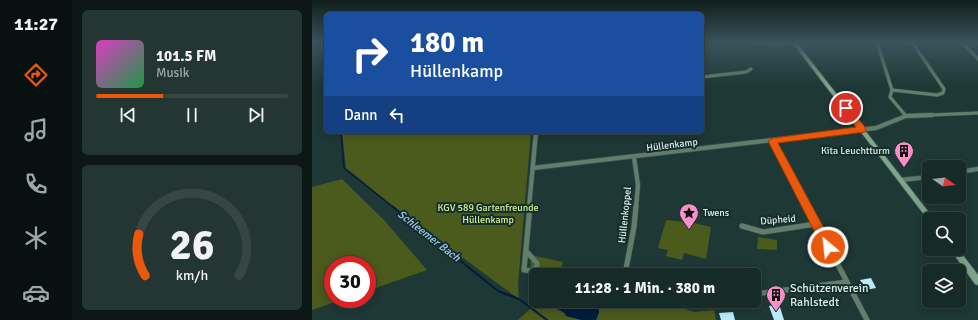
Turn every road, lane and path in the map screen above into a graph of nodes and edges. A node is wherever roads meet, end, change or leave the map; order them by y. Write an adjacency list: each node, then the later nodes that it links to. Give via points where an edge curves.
1 (806, 57): 9 (street)
2 (882, 57): 6 (street)
3 (922, 57): 6 (street, via 944,89 943,93)
4 (751, 69): 5 (street, via 746,72)
5 (704, 77)
6 (892, 90): 8 (street, via 890,97)
7 (978, 113): 8 (street, Hüllenkamp)
8 (906, 116): 9 (street, Hüllenkamp, via 876,128)
9 (862, 130): 11 (street, Hüllenkamp); 17 (street)
10 (536, 134): 13 (street)
11 (773, 141): 12 (street, Hüllenkamp); 19 (street, Düpheid)
12 (634, 157): 13 (street, Hüllenkamp); 23 (street, Hüllenkoppel, via 638,185)
13 (533, 168): 21 (street)
14 (978, 169): 15 (street)
15 (966, 171)
16 (922, 178): 17 (street)
17 (901, 180): 18 (street)
18 (926, 212)
19 (816, 224): 20 (street, Düpheid, via 763,232); 25 (street, Düpheid)
20 (742, 226)
21 (526, 251)
22 (959, 256): 24 (street)
23 (626, 268)
24 (978, 281)
25 (847, 282): 26 (street); 27 (street, Düpheid)
26 (761, 293)
27 (867, 320)

